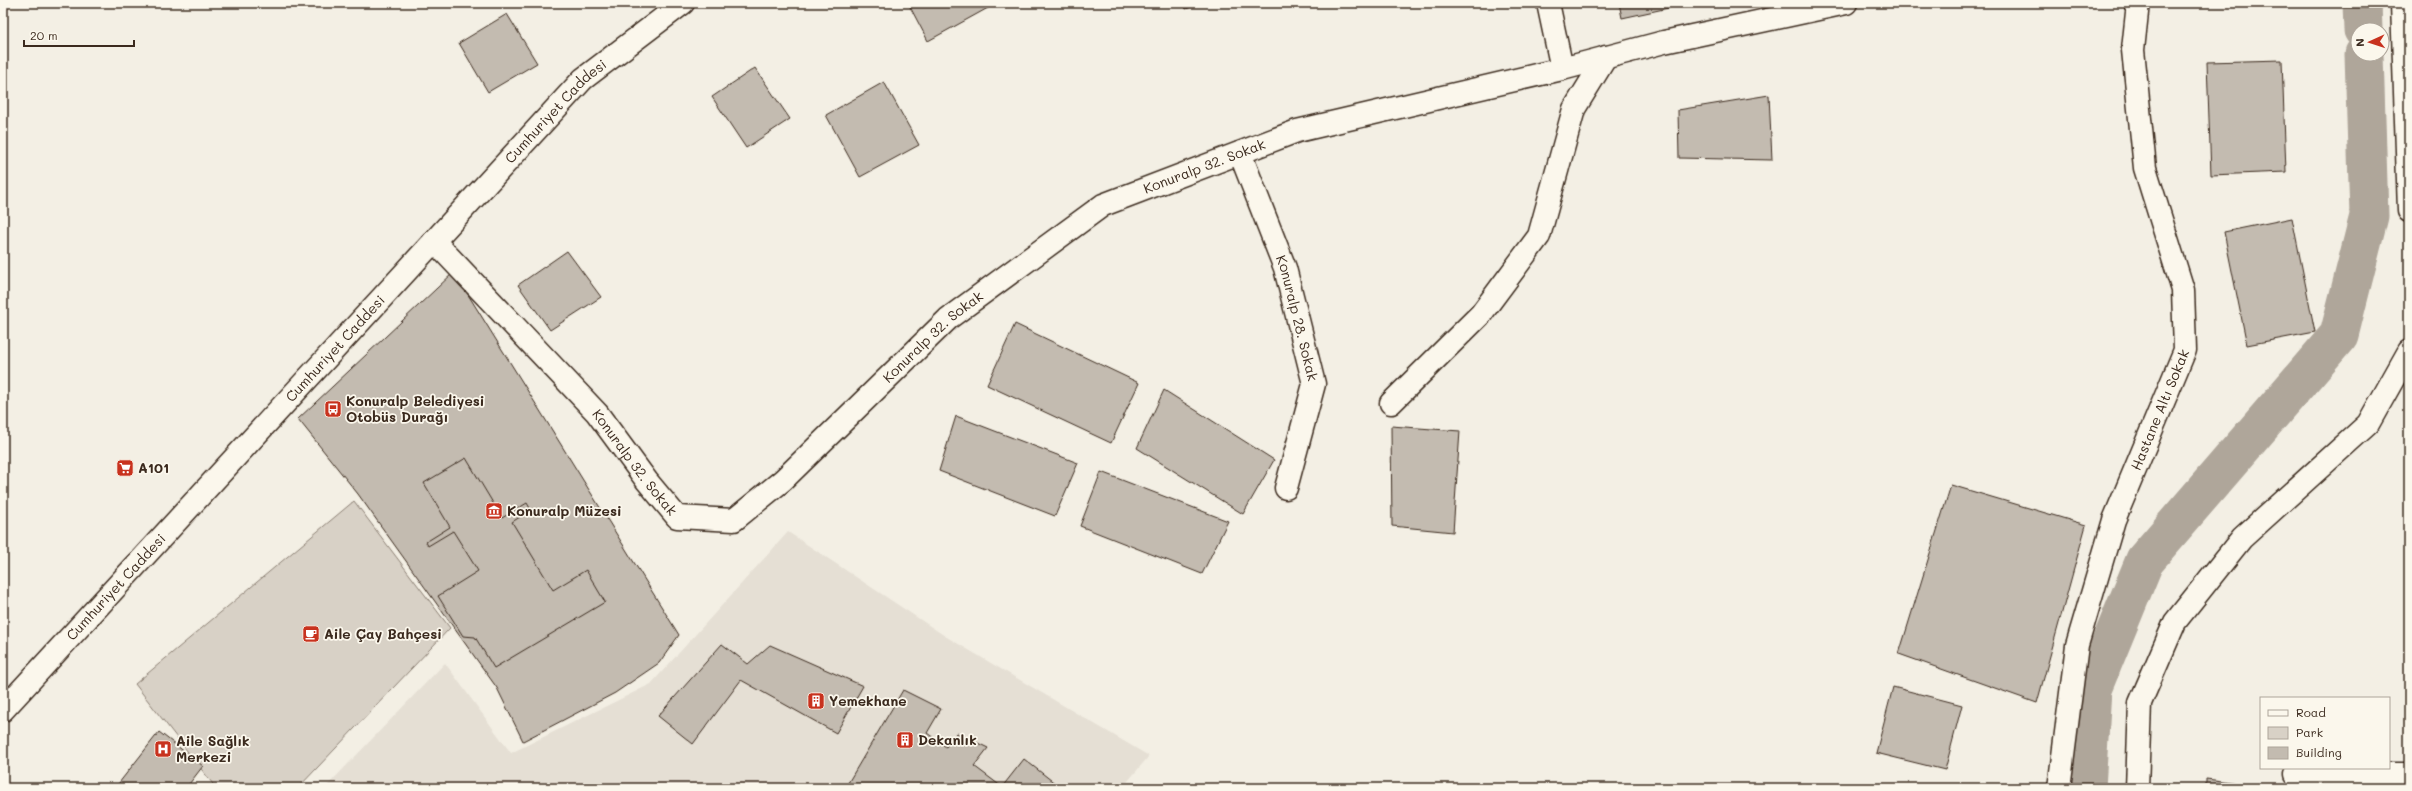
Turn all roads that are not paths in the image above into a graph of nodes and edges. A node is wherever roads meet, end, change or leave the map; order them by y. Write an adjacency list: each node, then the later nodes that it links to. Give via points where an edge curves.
1 (684, 3): 10 (street, Cumhuriyet Caddesi, via 583,79)
2 (1548, 3): 7 (street)
3 (1846, 3): 6 (street, Konuralp 32. Sokak)
4 (2138, 3): 17 (street, Hastane Altı Sokak, via 2133,50 2146,168 2183,290 2184,350 2114,520 2077,645)
5 (2402, 3): 9 (street)
6 (1606, 57): 7 (street, Konuralp 32. Sokak); 12 (street, via 1574,109 1539,236 1481,314)
7 (1562, 69): 8 (street, Konuralp 32. Sokak, via 1297,132)
8 (1240, 153): 10 (street, Konuralp 32. Sokak, via 1097,210 949,318 783,480 734,520 678,517 647,481 597,413); 13 (street, Konuralp 28. Sokak, via 1285,268 1314,384)
9 (2409, 211)
10 (434, 242): 14 (street, Cumhuriyet Caddesi)
11 (2409, 351): 18 (street, via 2368,424 2242,538 2175,622 2140,703)
12 (1391, 403)
13 (1286, 488)
14 (3, 710)
15 (2296, 774): 16 (street)
16 (2409, 774)
17 (2059, 788)
18 (2136, 788)

